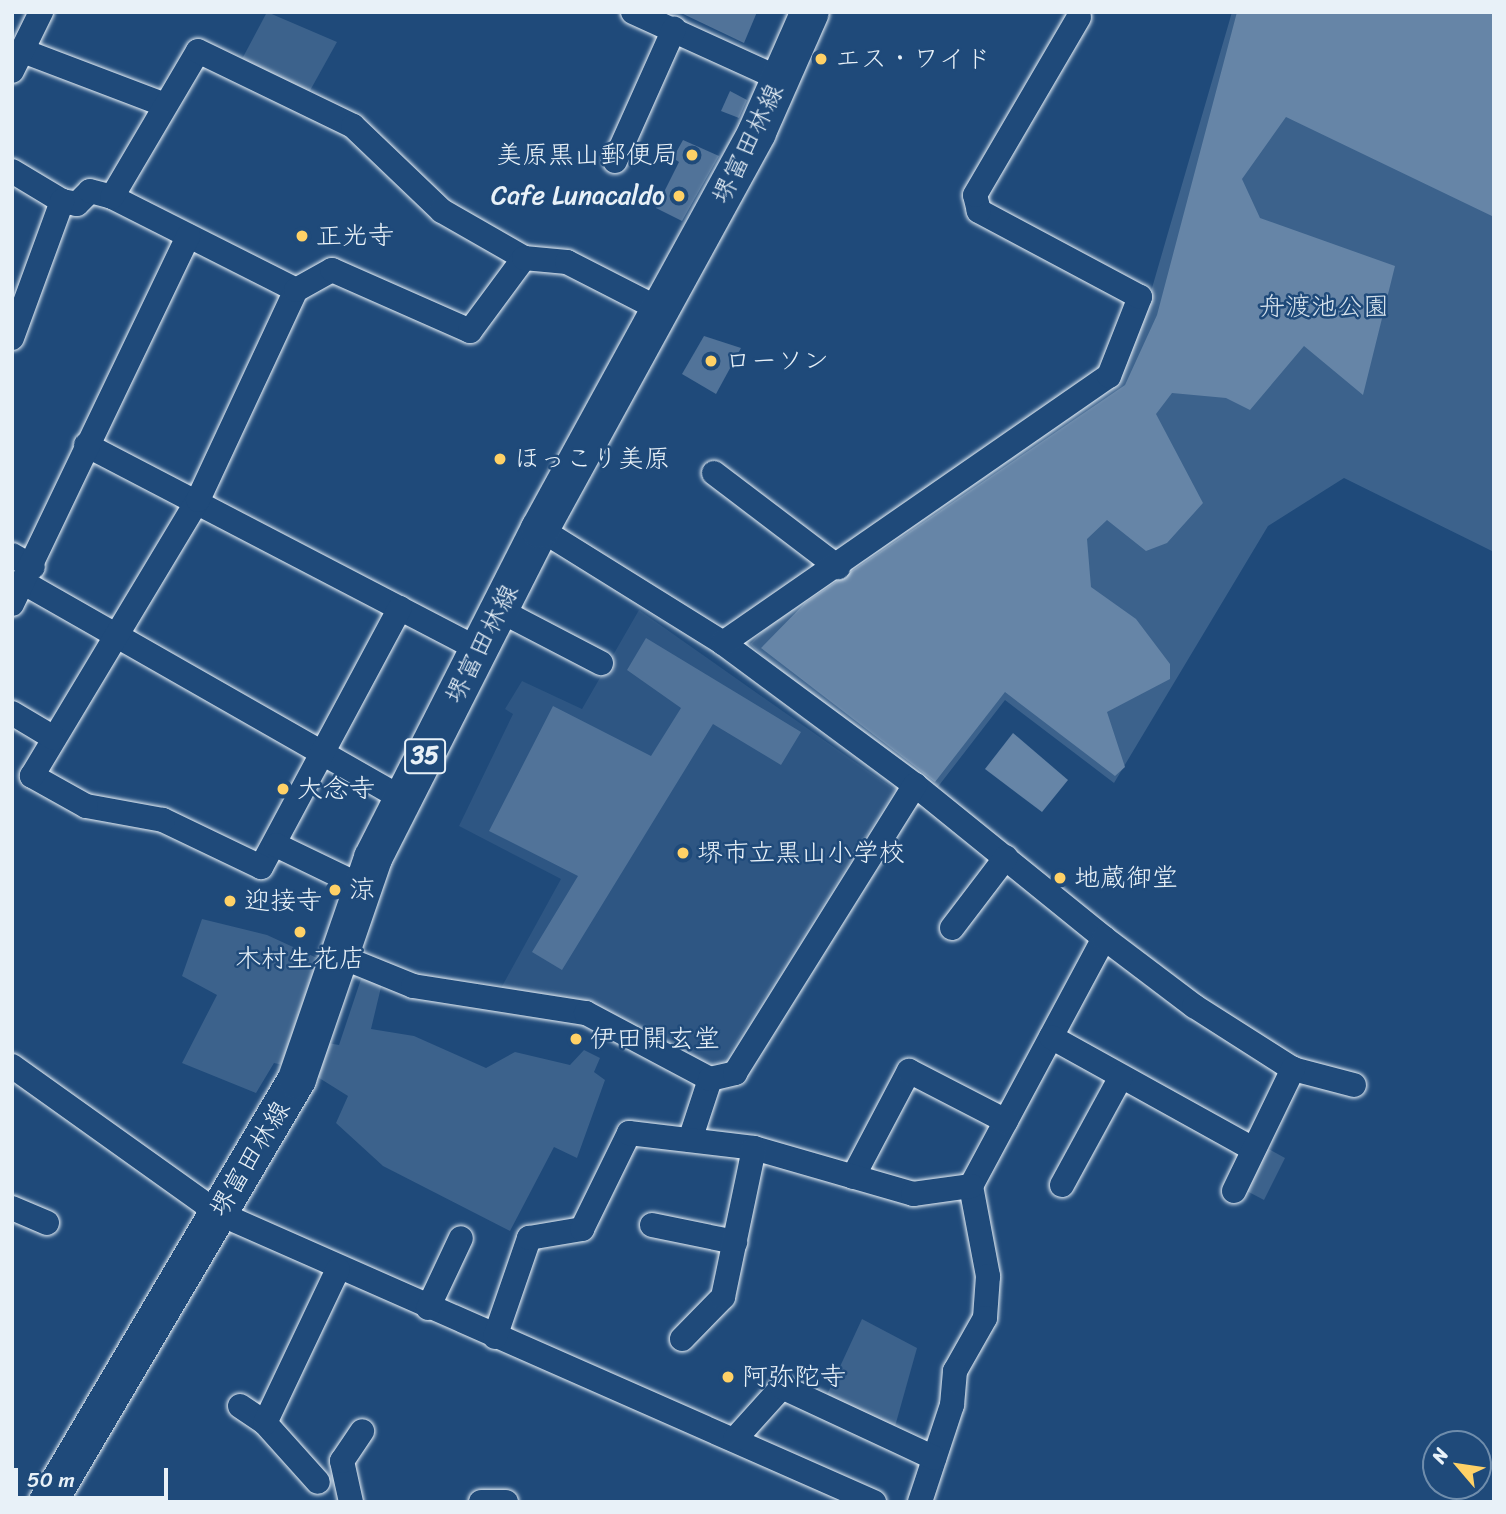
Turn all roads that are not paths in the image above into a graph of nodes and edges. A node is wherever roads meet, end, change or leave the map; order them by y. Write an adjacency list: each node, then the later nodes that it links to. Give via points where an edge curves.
1 (41, 12): 6 (street)
2 (633, 12): 5 (street)
3 (810, 12): 7 (main road, 堺富田林線 / 35)
4 (1079, 17): 22 (street, via 975,195 979,211 1140,297 1109,376)
5 (674, 30): 7 (street); 9 (street)
6 (18, 61): 8 (street)
7 (780, 79): 16 (main road, 堺富田林線 / 35)
8 (165, 105): 11 (street); 14 (street, via 198,51 239,68 353,126 442,211)
9 (615, 161)
10 (12, 171): 12 (street)
11 (112, 198): 12 (street, via 90,191 77,204); 13 (street)
12 (62, 201): 17 (street)
13 (188, 236): 15 (street); 18 (street)
14 (524, 258): 15 (street, via 470,331 332,270); 16 (street, via 568,262)
15 (296, 290): 20 (street)
16 (661, 310): 21 (main road, 堺富田林線 / 35)
17 (12, 338)
18 (86, 445): 20 (street); 23 (street)
19 (714, 473): 22 (street)
20 (198, 500): 24 (street); 26 (street)
21 (540, 529): 25 (main road, 堺富田林線 / 35); 27 (street)
22 (838, 567): 27 (street)
23 (21, 577): 26 (street)
24 (400, 608): 28 (street); 32 (street)
25 (499, 610): 28 (main road, 堺富田林線 / 35); 29 (street, via 570,638)
26 (114, 631): 31 (street); 32 (street)
27 (723, 643): 33 (street)
28 (479, 650): 34 (main road, 堺富田林線 / 35)
29 (601, 663)
30 (12, 713): 31 (street)
31 (54, 738): 35 (street, via 32,776 86,806 163,820 261,867)
32 (322, 757): 34 (street); 35 (street)
33 (915, 785): 36 (street); 45 (street, via 735,1073)
34 (403, 799): 37 (main road, 堺富田林線 / 35)
35 (276, 845): 37 (street)
36 (1006, 857): 38 (street); 39 (street)
37 (360, 886): 40 (main road, 堺富田林線 / 35)
38 (952, 928)
39 (1104, 938): 41 (street); 42 (street, via 1194,1006)
40 (337, 955): 45 (street, via 413,986 586,1013); 56 (main road, 堺富田林線 / 35, via 297,1079)
41 (1051, 1037): 44 (street); 47 (street)
42 (1293, 1069): 46 (street); 50 (street)
43 (15, 1073): 56 (street)
44 (1121, 1077): 50 (street); 52 (street)
45 (710, 1079): 48 (street)
46 (1354, 1084)
47 (1006, 1121): 51 (street, via 909,1071); 53 (street)
48 (690, 1140): 49 (street); 63 (street, via 629,1133 582,1229 529,1238)
49 (754, 1148): 51 (street); 60 (street)
50 (1253, 1149): 54 (street)
51 (853, 1177): 53 (street, via 913,1194)
52 (1062, 1185)
53 (971, 1186): 69 (street, via 988,1276 985,1318 955,1371 952,1405)
54 (1234, 1191)
55 (12, 1208): 57 (street)
56 (218, 1213): 61 (street); 71 (main road, 堺富田林線 / 35)
57 (47, 1223)
58 (652, 1225): 60 (street)
59 (461, 1238): 62 (street)
60 (734, 1242): 64 (street, via 723,1297)
61 (338, 1269): 62 (street); 66 (street)
62 (428, 1308): 63 (street)
63 (495, 1337): 68 (street)
64 (682, 1339)
65 (240, 1406): 66 (street)
66 (265, 1423): 70 (street)
67 (362, 1431): 72 (street, via 342,1461)
68 (735, 1439): 69 (street, via 782,1387); 75 (street)
69 (934, 1458): 76 (street)
70 (318, 1482)
71 (55, 1499)
72 (351, 1502)
73 (481, 1502): 74 (street)
74 (506, 1502)
75 (874, 1502)
76 (920, 1502)

